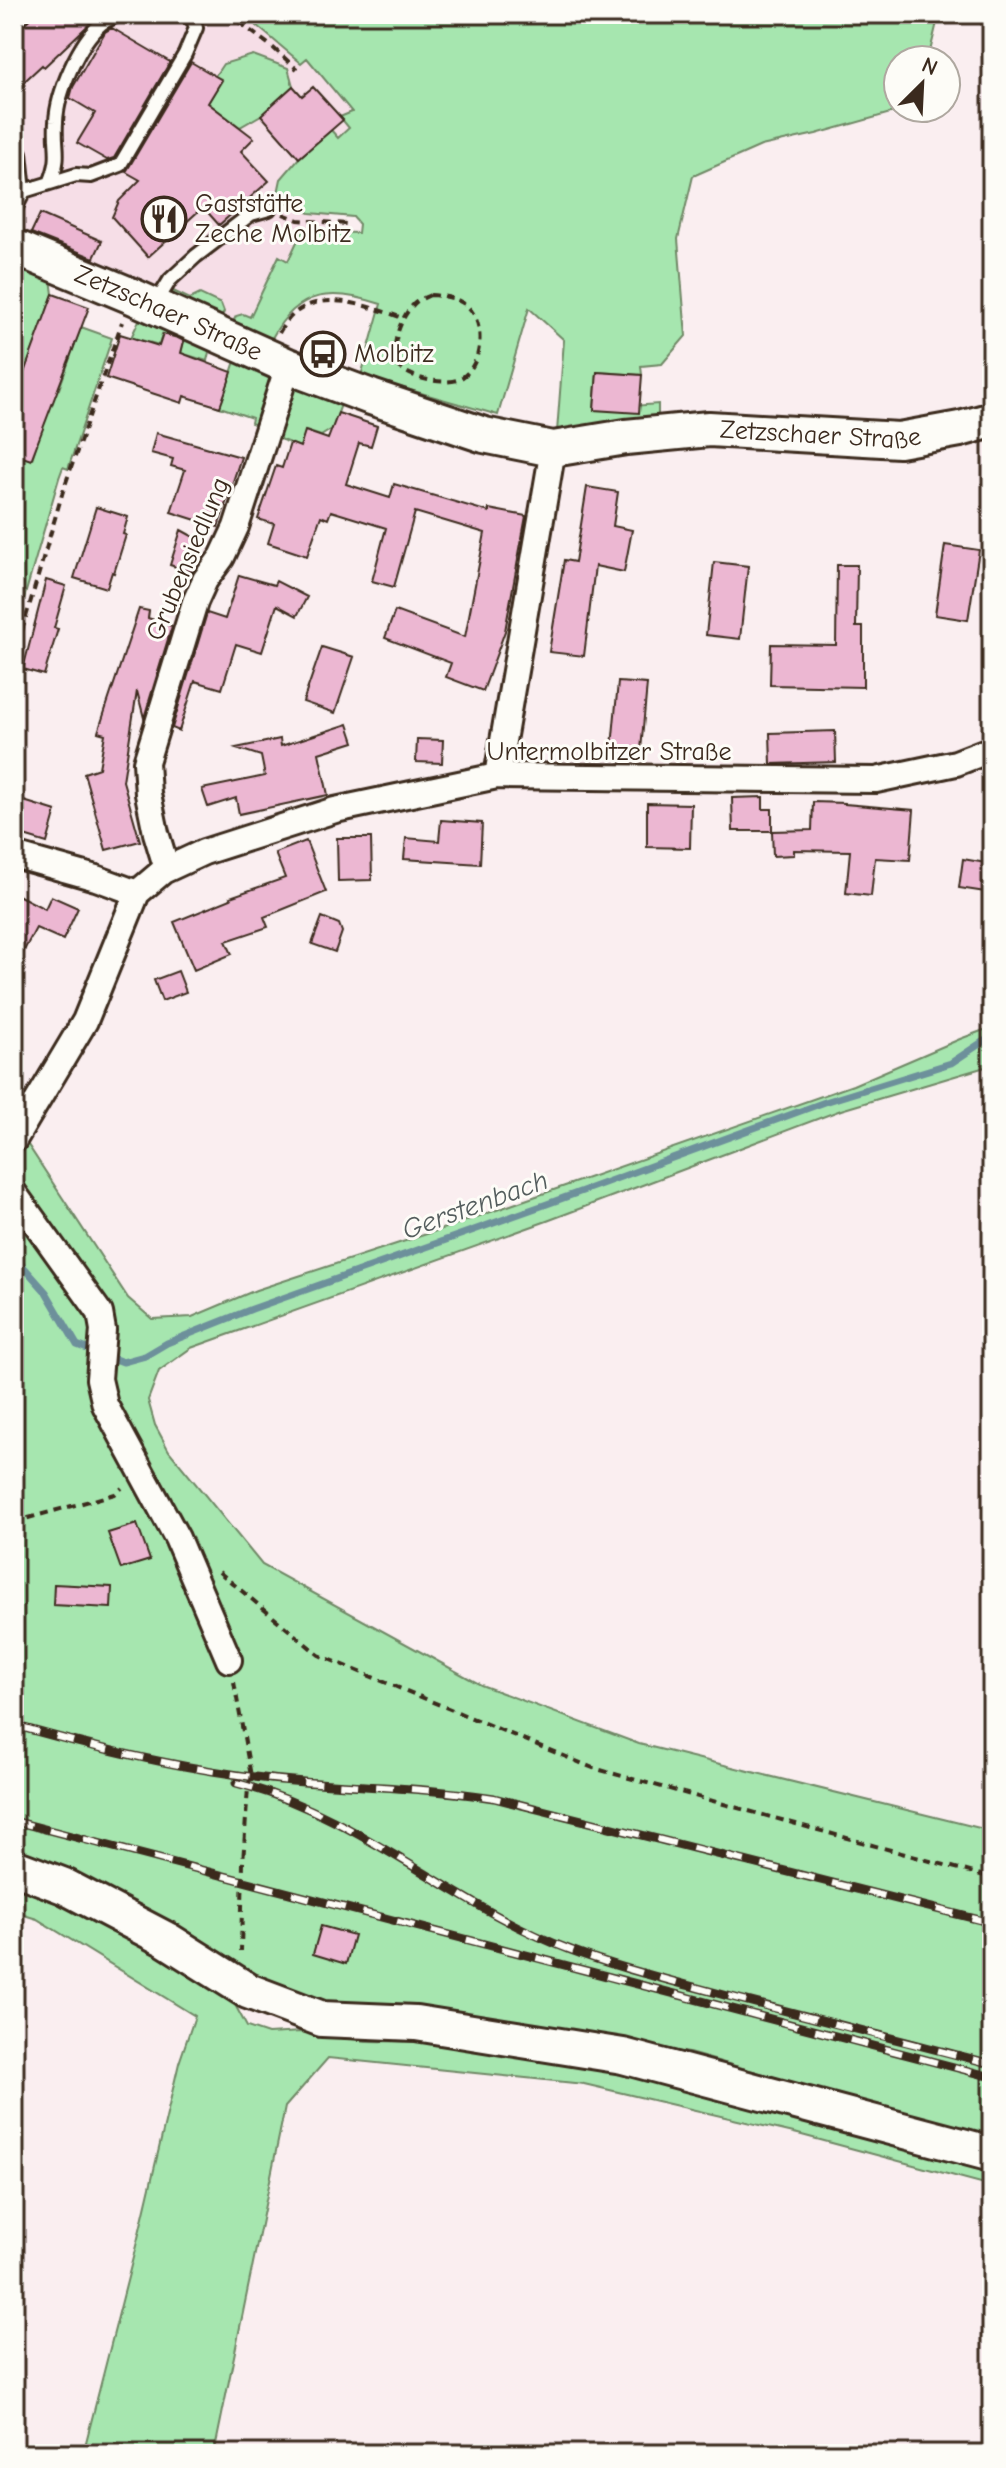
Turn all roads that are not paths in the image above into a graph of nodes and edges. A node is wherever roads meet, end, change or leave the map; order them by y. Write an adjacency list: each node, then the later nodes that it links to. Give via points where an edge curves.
1 (119, 14): 4 (lane, via 101,24 83,46 59,96 58,150)
2 (184, 14): 4 (lane, via 196,28 185,54 120,165)
3 (14, 144): 5 (lane)
4 (50, 183): 5 (lane)
5 (24, 191): 7 (lane)
6 (269, 209): 9 (lane, via 251,214)
7 (14, 211)
8 (14, 247): 9 (street, Zetzschaer Straße)
9 (143, 301): 10 (street, Zetzschaer Straße)
10 (278, 361): 12 (street, Zetzschaer Straße, via 484,435); 16 (street, Grubensiedlung, via 236,527 195,602 146,762 148,794)
11 (992, 420): 12 (street, Zetzschaer Straße, via 899,440 709,429)
12 (553, 449): 14 (street)
13 (992, 749): 14 (street, Untermolbitzer Straße, via 956,763 876,780)
14 (497, 776): 16 (street, Untermolbitzer Straße, via 335,810)
15 (14, 855): 17 (street)
16 (167, 869): 17 (street, Untermolbitzer Straße)
17 (137, 893): 18 (street, Untermolbitzer Straße, via 85,1021)
18 (14, 1140)
19 (14, 1193): 20 (street, via 100,1313 99,1379 105,1405 177,1538)
20 (229, 1660)
21 (14, 1867): 22 (street, via 64,1886 167,1940 248,1991 322,2019 416,2023 623,2056)
22 (992, 2154)

